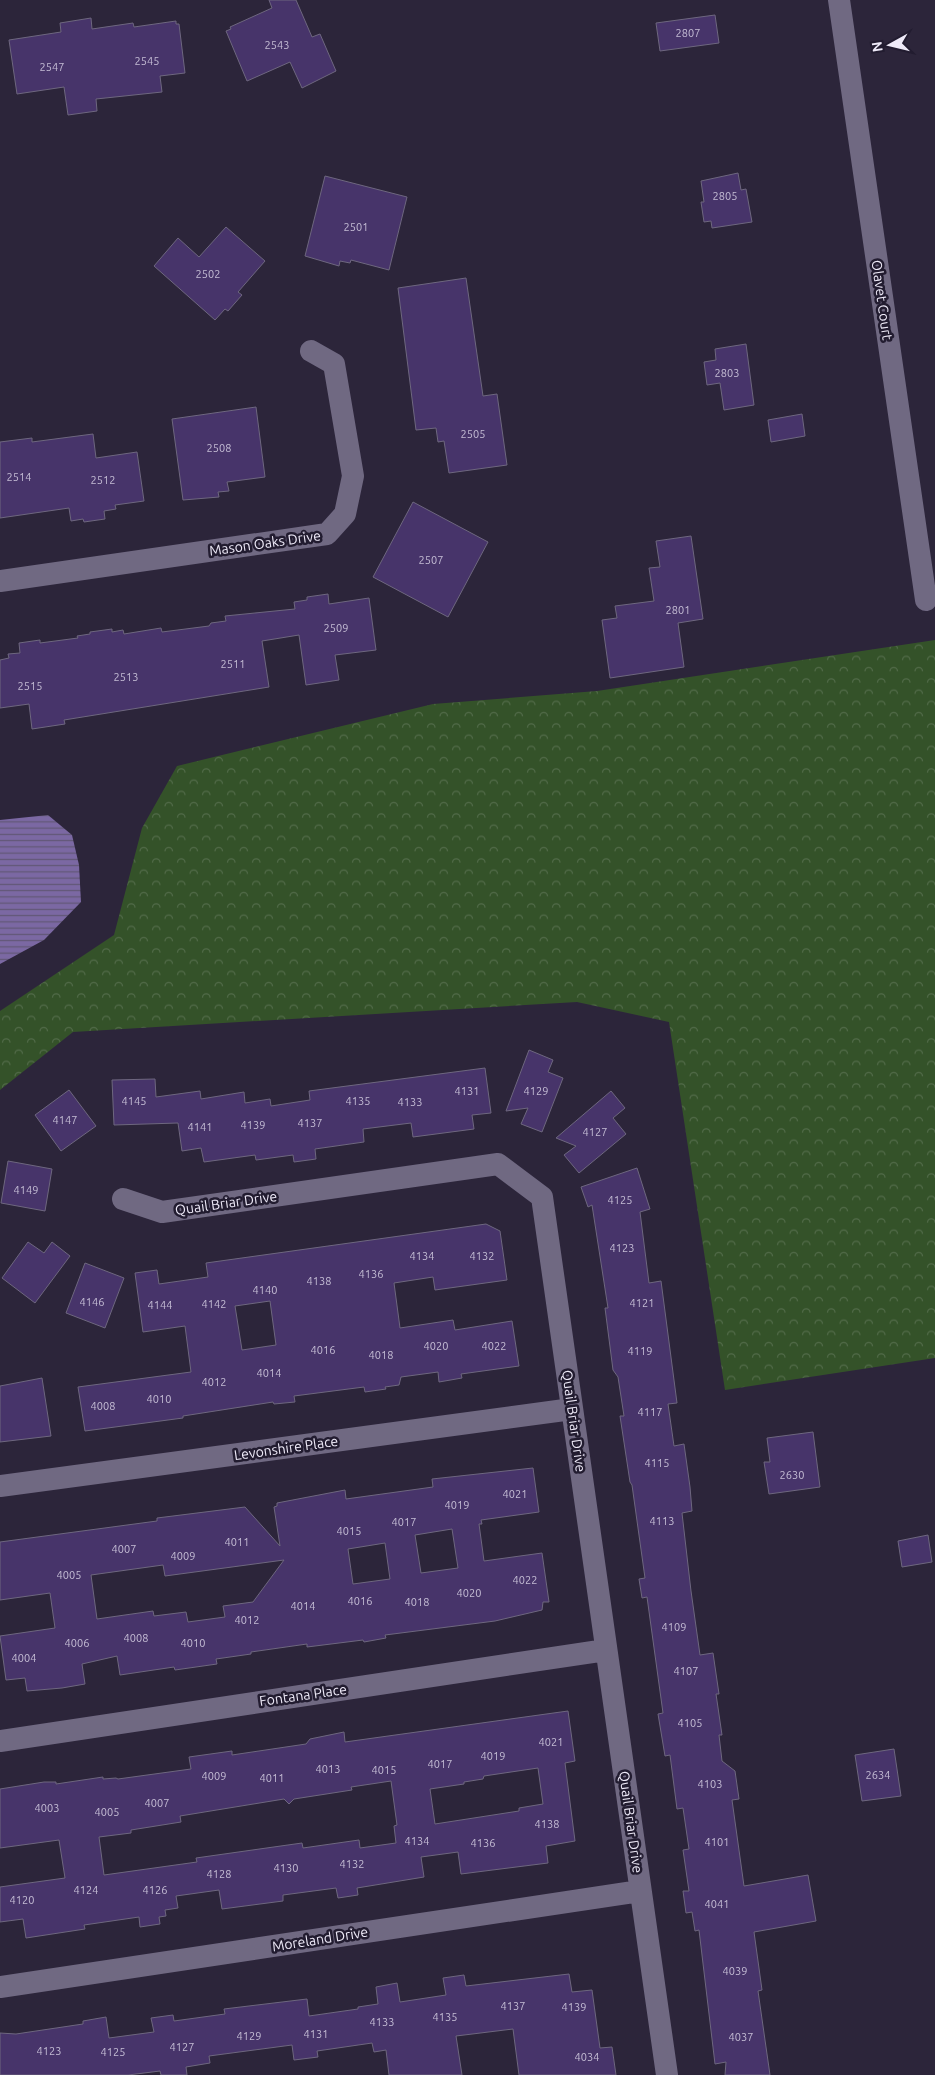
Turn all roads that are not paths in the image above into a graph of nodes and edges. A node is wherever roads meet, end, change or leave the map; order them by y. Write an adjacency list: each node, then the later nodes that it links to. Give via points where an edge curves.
1 (838, 0): 4 (street, Olavet Court)
2 (311, 351): 3 (street, Mason Oaks Drive, via 334,364 353,476 345,514 327,534)
3 (0, 581)
4 (926, 600)
5 (123, 1199): 6 (street, Quail Briar Drive, via 162,1212 498,1164 542,1197)
6 (572, 1409): 7 (street, Levonshire Place); 8 (street, Quail Briar Drive)
7 (0, 1486)
8 (606, 1650): 9 (street, Fontana Place); 10 (street, Quail Briar Drive)
9 (0, 1740)
10 (640, 1891): 11 (street, Moreland Drive); 12 (street, Quail Briar Drive)
11 (0, 1987)
12 (667, 2075)

